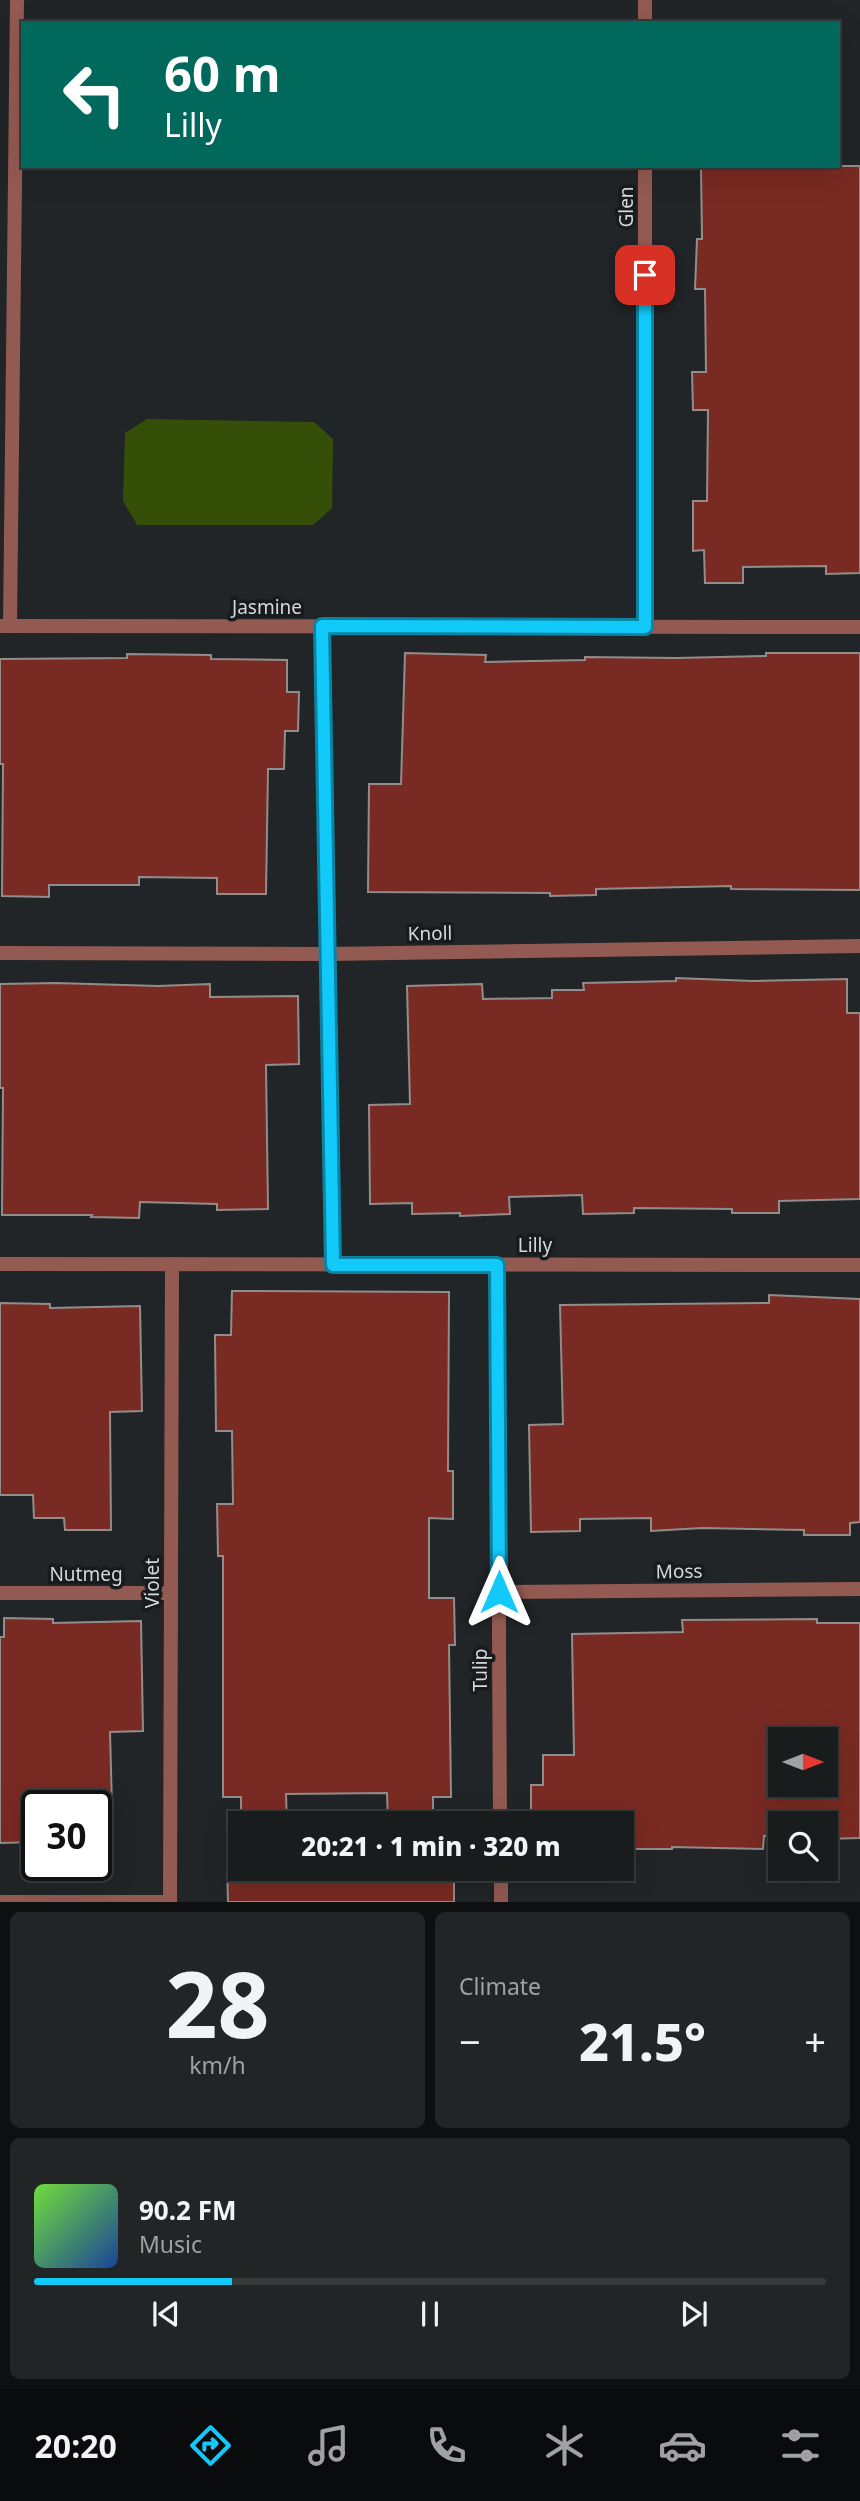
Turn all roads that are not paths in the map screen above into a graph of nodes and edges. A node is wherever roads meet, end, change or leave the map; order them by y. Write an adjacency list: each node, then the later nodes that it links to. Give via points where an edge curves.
1 (17, 0): 5 (street, Jasmine)
2 (645, 0): 3 (street)
3 (645, 21)
4 (645, 168): 7 (street, Glen)
5 (5, 626): 6 (street, Jasmine)
6 (322, 626): 7 (street, Jasmine); 11 (street)
7 (645, 627): 8 (street, Jasmine)
8 (860, 627)
9 (860, 946): 11 (street, Knoll)
10 (0, 953): 11 (street, Knoll)
11 (328, 954): 14 (street)
12 (0, 1264): 13 (street, Lilly)
13 (172, 1264): 14 (street, Lilly); 20 (street, Violet)
14 (333, 1265): 15 (street, Lilly)
15 (497, 1265): 16 (street, Lilly); 19 (street, Tulip)
16 (860, 1265)
17 (860, 1589): 19 (street, Moss)
18 (0, 1592): 20 (street, Nutmeg)
19 (499, 1592): 21 (street, Tulip)
20 (171, 1593): 24 (street, Violet)
21 (500, 1811)
22 (500, 1881): 25 (street)
23 (0, 1902): 24 (street)
24 (170, 1902)
25 (501, 1902)

